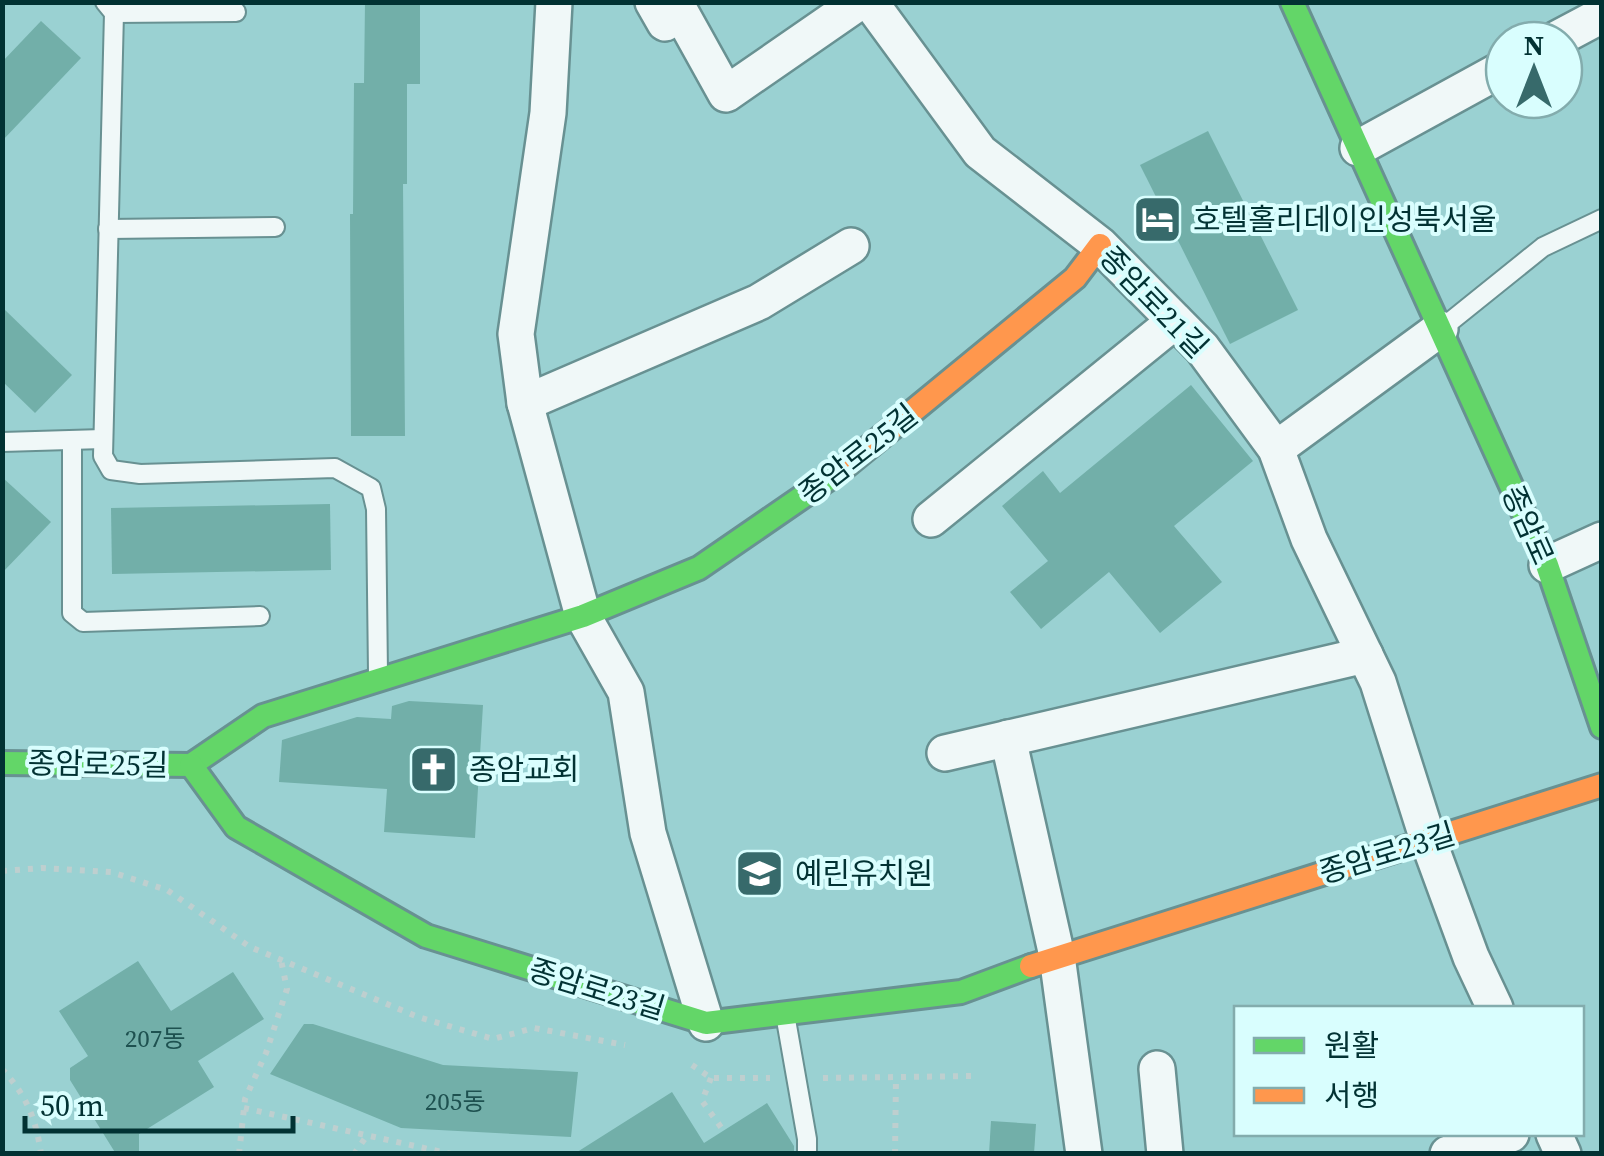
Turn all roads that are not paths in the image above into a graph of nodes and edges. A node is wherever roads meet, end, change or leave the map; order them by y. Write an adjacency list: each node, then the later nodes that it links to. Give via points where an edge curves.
1 (554, 2): 17 (street, via 548,113 516,334)
2 (653, 2): 3 (street, via 665,23 680,13 726,94)
3 (859, 2)
4 (870, 2): 13 (street, 종암로21길, via 980,152)
5 (1292, 2): 9 (street, 종암로)
6 (109, 8): 7 (lane); 12 (lane)
7 (236, 12)
8 (1484, 79): 9 (street)
9 (1358, 148): 16 (street, 종암로)
10 (1602, 219): 16 (lane, via 1544,247)
11 (275, 228): 12 (lane)
12 (108, 229): 18 (lane)
13 (1100, 245): 15 (street, 종암로21길); 26 (street, 종암로25길, via 1075,278 830,479 699,568)
14 (851, 246): 17 (street, via 759,302)
15 (1175, 321): 21 (street, 종암로21길); 22 (street)
16 (1440, 329): 21 (street); 24 (street, 종암로)
17 (525, 402): 26 (street)
18 (102, 439): 19 (lane); 28 (lane, via 111,470 334,468 371,488)
19 (72, 440): 20 (lane); 25 (lane, via 72,613 83,622)
20 (2, 442)
21 (1276, 449): 27 (street, 종암로21길, via 1309,539)
22 (931, 518)
23 (1602, 540): 24 (street)
24 (1547, 565): 29 (street, 종암로)
25 (260, 616)
26 (583, 616): 28 (street, 종암로25길); 39 (street, via 626,692 648,833)
27 (1364, 655): 30 (street); 35 (street, 종암로21길)
28 (378, 680): 33 (street, 종암로25길, via 262,716)
29 (1602, 727)
30 (1008, 738): 31 (street); 36 (street)
31 (945, 753)
32 (2, 763): 33 (street, 종암로25길)
33 (192, 765): 39 (street, 종암로23길, via 236,828 426,936)
34 (1602, 785): 35 (street, 종암로23길)
35 (1428, 840): 36 (street, 종암로23길); 37 (street, 종암로21길)
36 (1057, 956): 38 (street, 종암로23길, via 961,992); 43 (street)
37 (1494, 1006)
38 (785, 1014): 39 (street, 종암로23길); 42 (lane)
39 (706, 1023)
40 (1157, 1070): 44 (street)
41 (1505, 1136): 45 (street)
42 (807, 1154)
43 (1084, 1154)
44 (1164, 1154)
45 (1448, 1154)

